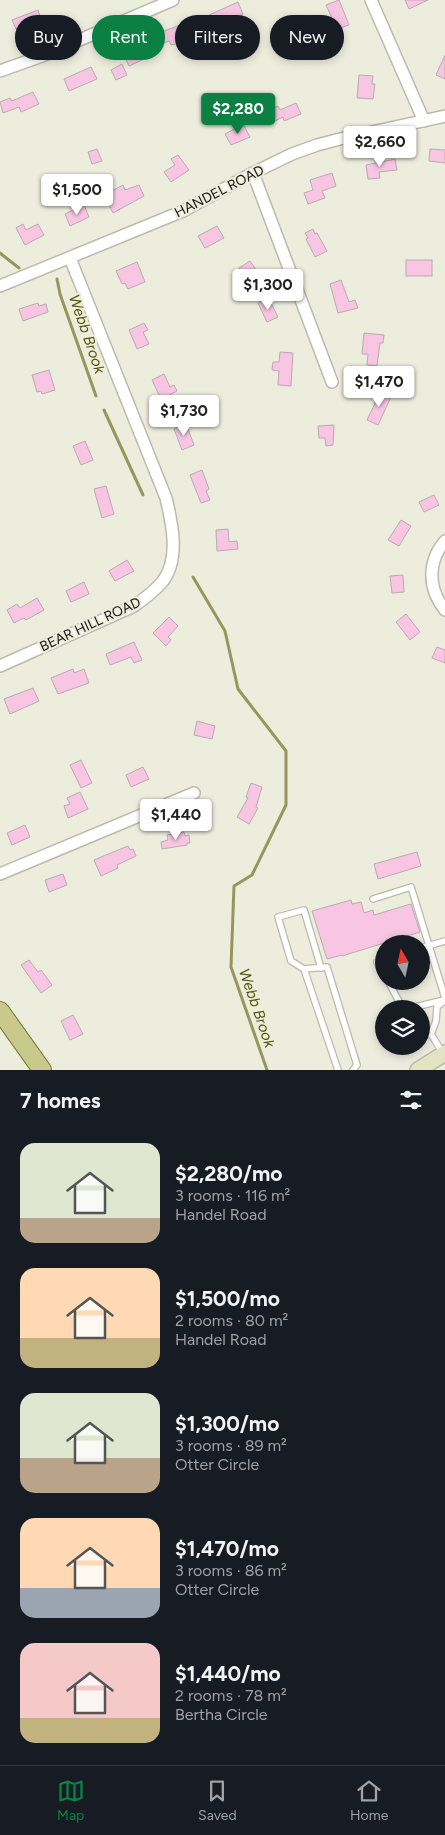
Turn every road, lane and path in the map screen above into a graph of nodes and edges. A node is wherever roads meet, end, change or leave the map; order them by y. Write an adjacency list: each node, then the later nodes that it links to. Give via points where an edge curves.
1 (172, 0): 3 (street)
2 (371, 0): 6 (street)
3 (153, 4): 4 (street, via 42,56)
4 (0, 71)
5 (445, 116): 6 (street, HANDEL ROAD)
6 (424, 120): 7 (street, HANDEL ROAD, via 317,145)
7 (253, 173): 8 (street, HANDEL ROAD, via 183,211); 10 (street)
8 (70, 258): 9 (street, HANDEL ROAD); 13 (street, BEAR HILL ROAD, via 166,498 173,538 170,569 152,593 134,606)
9 (0, 286)
10 (332, 382)
11 (445, 541): 12 (street, via 435,557 432,572 436,595)
12 (445, 610)
13 (0, 666)
14 (194, 793): 15 (street)
15 (0, 874)
16 (373, 899): 17 (lane, via 411,887)
17 (426, 935)
18 (445, 941): 19 (lane)
19 (430, 946)
20 (430, 949): 23 (lane)
21 (321, 968): 22 (lane); 22 (lane, via 304,910 278,917 291,961); 30 (lane, via 327,967 356,1065)
22 (304, 969): 29 (lane)
23 (445, 999): 24 (lane); 26 (lane, via 437,1007)
24 (430, 1003)
25 (0, 1011): 28 (main road)
26 (431, 1034): 27 (lane)
27 (444, 1054): 31 (street)
28 (42, 1070)
29 (338, 1070)
30 (353, 1070)
31 (418, 1070)

